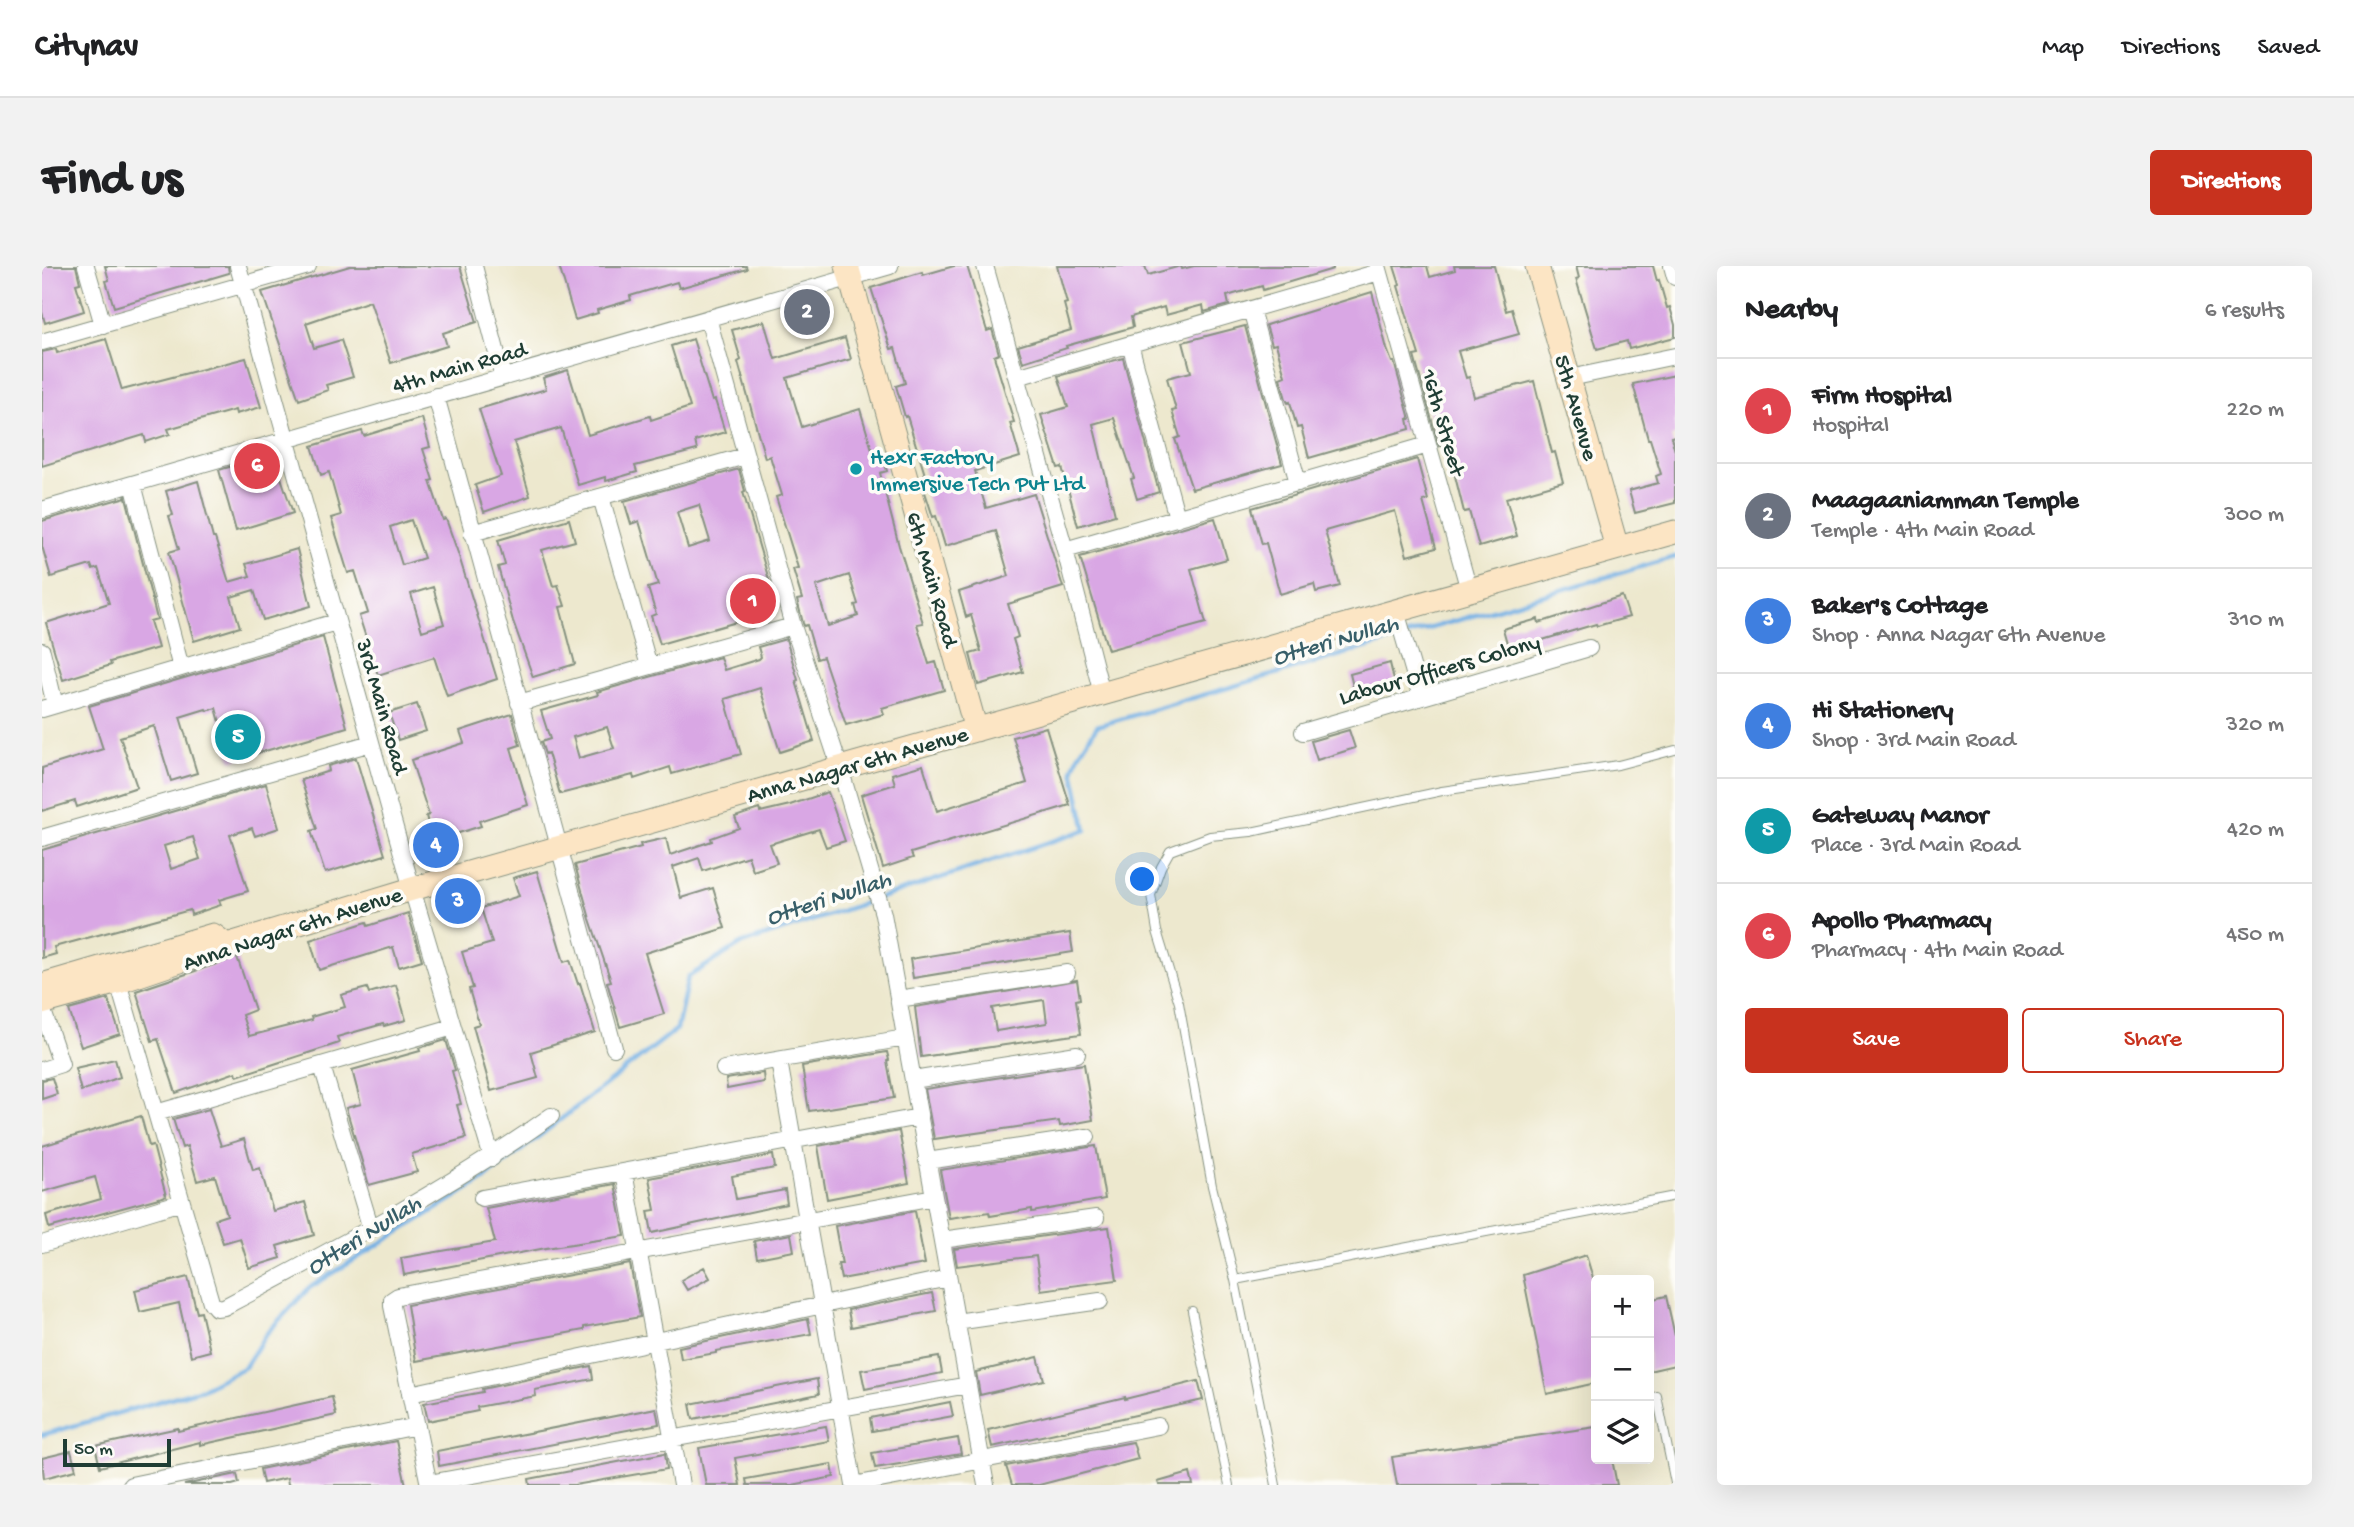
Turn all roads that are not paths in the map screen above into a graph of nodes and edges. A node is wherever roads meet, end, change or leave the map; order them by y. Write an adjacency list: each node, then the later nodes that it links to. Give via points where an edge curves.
1 (86, 266): 15 (street)
2 (238, 266): 12 (street, 3rd Main Road)
3 (308, 266): 12 (street)
4 (474, 266): 19 (street)
5 (890, 266): 10 (street, 4th Main Road)
6 (985, 266): 20 (street)
7 (1537, 266): 21 (street, 5th Avenue)
8 (1672, 266): 11 (street)
9 (1379, 269): 13 (street); 24 (street, 16th Street)
10 (848, 272): 14 (street, 4th Main Road); 47 (street, 6th Main Road)
11 (1675, 277)
12 (243, 284): 15 (street); 23 (street, 3rd Main Road)
13 (1251, 309): 17 (street); 26 (street)
14 (708, 318): 19 (street, 4th Main Road); 25 (street)
15 (103, 325): 16 (street)
16 (42, 342)
17 (1130, 344): 20 (street); 30 (street)
18 (1675, 356): 21 (street)
19 (503, 377): 22 (street, 4th Main Road)
20 (1017, 377): 34 (street)
21 (1570, 377): 33 (street, 5th Avenue)
22 (436, 397): 23 (street, 4th Main Road); 32 (street)
23 (285, 440): 27 (street, 4th Main Road); 36 (street, 3rd Main Road)
24 (1428, 445): 26 (street); 35 (street, 16th Street)
25 (745, 456): 28 (street); 37 (street)
26 (1298, 483): 30 (street)
27 (133, 484): 29 (street, 4th Main Road); 42 (street)
28 (601, 497): 32 (street); 41 (street)
29 (42, 510)
30 (1177, 518): 34 (street)
31 (1675, 532): 33 (street, Anna Nagar 6th Avenue)
32 (472, 533): 45 (street)
33 (1617, 548): 35 (street, Anna Nagar 6th Avenue)
34 (1065, 550): 43 (street)
35 (1469, 590): 38 (street, Anna Nagar 6th Avenue)
36 (337, 622): 42 (street); 49 (street, 3rd Main Road)
37 (793, 626): 41 (street); 51 (street)
38 (1401, 628): 43 (street, Anna Nagar 6th Avenue); 44 (street)
39 (1589, 648): 44 (street, Labour Officers Colony)
40 (42, 651): 46 (street)
41 (649, 666): 45 (street)
42 (181, 668): 46 (street)
43 (1102, 694): 47 (street, Anna Nagar 6th Avenue)
44 (1421, 698): 48 (street, Labour Officers Colony)
45 (519, 703): 53 (street)
46 (49, 707)
47 (976, 730): 51 (street, Anna Nagar 6th Avenue)
48 (1303, 732)
49 (371, 743): 52 (street); 54 (street, 3rd Main Road)
50 (1675, 750): 89 (lane, via 1618,765 1442,791 1251,832 1210,836 1170,851 1151,895 1179,1003 1212,1186)
51 (840, 768): 53 (street, Anna Nagar 6th Avenue); 59 (street, via 883,914)
52 (42, 838)
53 (559, 847): 54 (street, Anna Nagar 6th Avenue); 63 (street)
54 (412, 889): 55 (street, Anna Nagar 6th Avenue); 61 (street, 3rd Main Road)
55 (227, 945): 57 (street, Anna Nagar 6th Avenue); 58 (street, via 213,935)
56 (1067, 972): 59 (street)
57 (118, 982): 60 (street, Anna Nagar 6th Avenue); 70 (street)
58 (42, 985)
59 (898, 999): 62 (street)
60 (42, 1006): 68 (street, via 61,1064)
61 (453, 1027): 66 (street); 75 (street, 3rd Main Road)
62 (905, 1038): 65 (street); 69 (street)
63 (614, 1048)
64 (1077, 1054): 69 (street)
65 (779, 1060): 67 (street); 74 (street)
66 (322, 1066): 70 (street); 84 (street)
67 (724, 1069)
68 (42, 1070)
69 (913, 1080): 72 (street)
70 (156, 1113): 81 (street)
71 (551, 1115): 75 (street)
72 (919, 1117): 74 (street); 76 (street)
73 (1087, 1137): 76 (street)
74 (793, 1141): 77 (street); 83 (street)
75 (492, 1157): 84 (street)
76 (927, 1161): 80 (street)
77 (624, 1172): 79 (street); 87 (street)
78 (1675, 1196): 89 (lane)
79 (482, 1198)
80 (934, 1198): 83 (street); 85 (street)
81 (182, 1202): 84 (street, via 216,1308); 86 (street)
82 (1096, 1218): 85 (street)
83 (807, 1221): 87 (street); 91 (street)
84 (371, 1229)
85 (942, 1240): 88 (street)
86 (42, 1244)
87 (638, 1252): 94 (street); 96 (street, via 398,1296 392,1306)
88 (948, 1278): 91 (street); 93 (street)
89 (1235, 1280): 110 (lane)
90 (1100, 1301): 93 (street)
91 (822, 1304): 94 (street); 98 (street)
92 (1192, 1311): 109 (lane)
93 (956, 1322): 95 (street)
94 (654, 1343): 96 (street); 101 (street)
95 (968, 1385): 98 (street); 102 (street)
96 (410, 1394): 99 (street)
97 (1657, 1396): 103 (lane)
98 (840, 1408): 101 (street); 107 (street)
99 (417, 1426): 104 (street); 105 (street)
100 (1158, 1426): 102 (street)
101 (672, 1439): 104 (street); 106 (street)
102 (981, 1460): 107 (street); 108 (street)
103 (1675, 1483)
104 (429, 1484)
105 (131, 1485)
106 (681, 1485)
107 (854, 1485)
108 (986, 1485)
109 (1229, 1485)
110 (1276, 1485)

